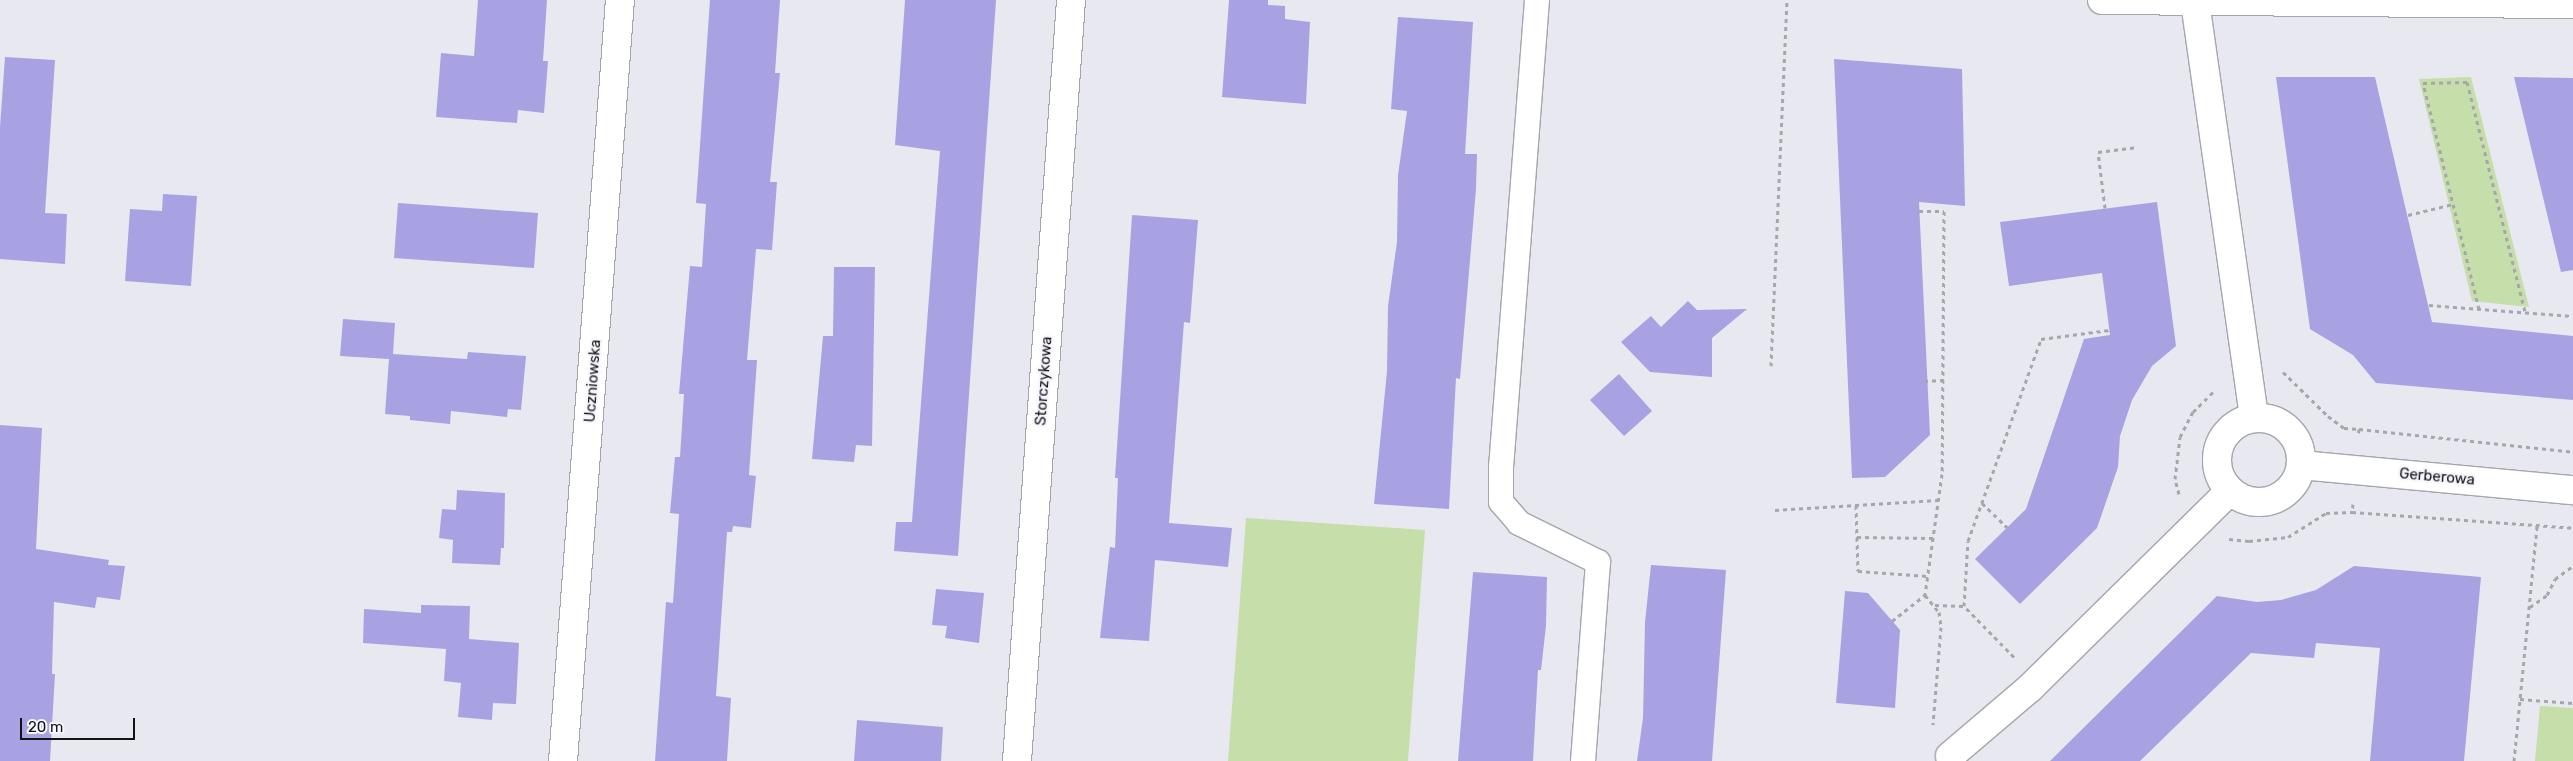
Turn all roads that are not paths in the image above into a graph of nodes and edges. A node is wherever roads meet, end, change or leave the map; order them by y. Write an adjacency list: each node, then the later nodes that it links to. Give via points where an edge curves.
1 (620, 0): 12 (street, Uczniowska)
2 (1071, 0): 13 (street, Storczykowa)
3 (1537, 0): 14 (lane, via 1501,466 1501,502 1519,522 1598,562)
4 (2102, 0): 5 (street)
5 (2196, 2): 6 (street); 7 (street)
6 (2573, 4)
7 (2254, 418): 8 (street, via 2269,419 2287,428 2300,450); 10 (street, via 2229,430 2218,447 2217,468)
8 (2301, 465): 9 (street, Gerberowa); 10 (street, via 2292,486 2274,500 2249,502)
9 (2573, 490)
10 (2230, 491): 11 (street, via 2030,688)
11 (1950, 756)
12 (563, 761)
13 (1017, 761)
14 (1583, 761)

